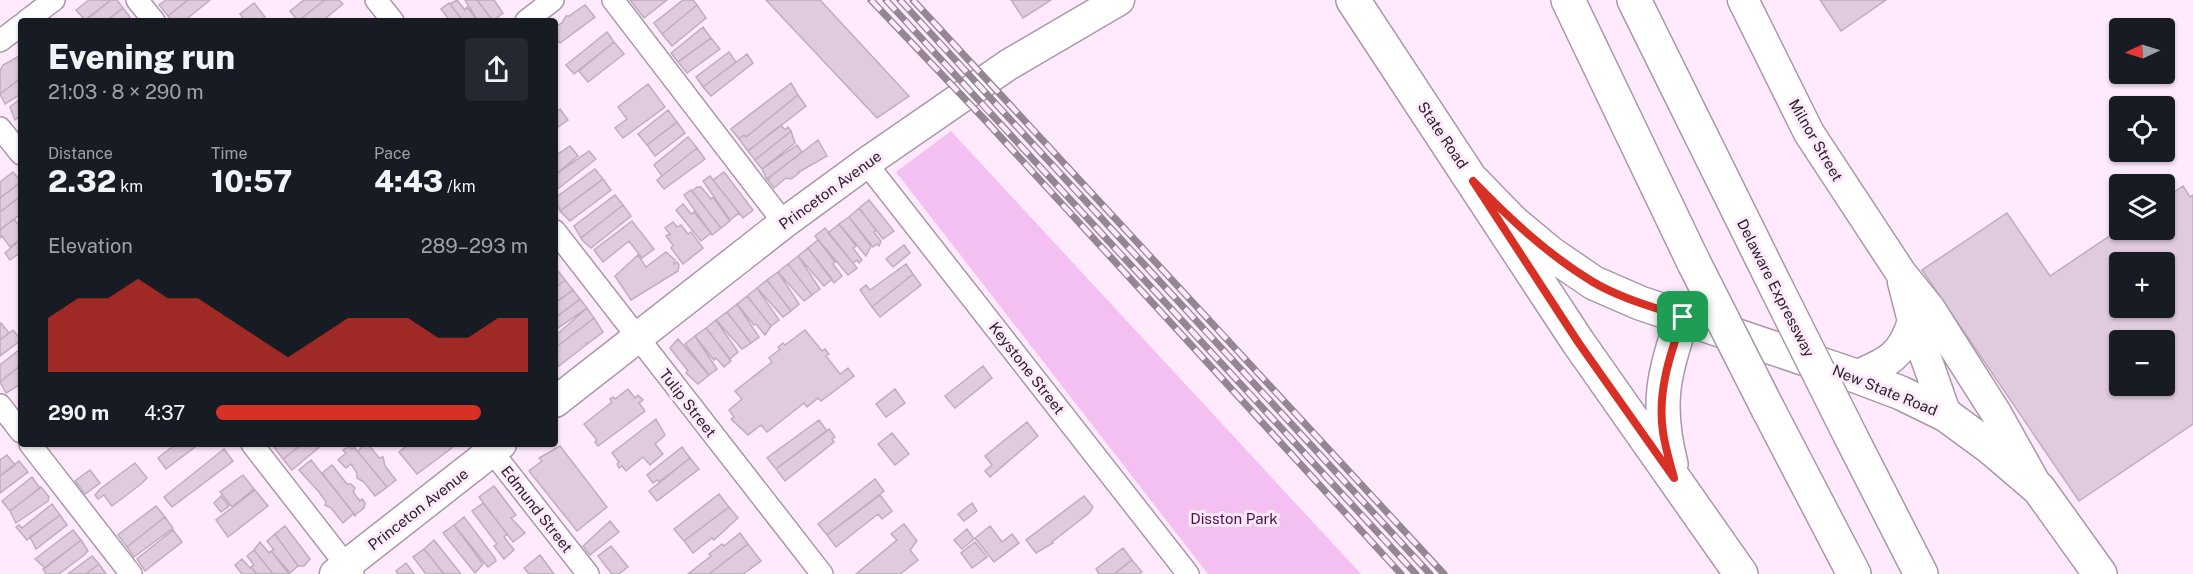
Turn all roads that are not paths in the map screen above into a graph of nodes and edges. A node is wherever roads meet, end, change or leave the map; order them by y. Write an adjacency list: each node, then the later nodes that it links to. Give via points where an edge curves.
1 (54, 0): 11 (street)
2 (137, 0): 12 (street)
3 (376, 0): 13 (street)
4 (553, 0): 14 (street)
5 (613, 0): 21 (street)
6 (1353, 0): 20 (main road, State Road)
7 (1568, 0): 42 (main road, bridge, via 1694,263)
8 (1634, 0): 43 (main road, Delaware Expressway, bridge)
9 (1743, 0): 23 (main road, Milnor Street, via 1809,133)
10 (1107, 3): 19 (main road, Princeton Avenue, via 1008,65)
11 (31, 18)
12 (152, 18)
13 (391, 18)
14 (530, 18)
15 (18, 27): 16 (street)
16 (0, 41)
17 (0, 128): 18 (street)
18 (18, 150)
19 (866, 163): 21 (main road, Princeton Avenue); 40 (street, Keystone Street)
20 (1473, 181): 24 (main road, New State Road, via 1527,234 1594,283); 34 (main road, State Road, via 1578,342)
21 (784, 223): 26 (main road, Princeton Avenue)
22 (558, 235): 26 (street, Tulip Street)
23 (1901, 273): 25 (main road, Milnor Street); 35 (main road, Milnor Street, via 1941,326)
24 (1683, 317): 27 (main road, New State Road); 34 (main road, State Road, via 1662,394 1663,432)
25 (1913, 321): 27 (main road, via 1907,341 1896,356); 29 (main road, Milnor Street)
26 (636, 338): 28 (main road, Princeton Avenue); 39 (street, Tulip Street)
27 (1856, 376): 29 (main road, New State Road)
28 (558, 400)
29 (1946, 415): 35 (main road, New State Road)
30 (32, 447): 37 (street)
31 (254, 447): 36 (street)
32 (492, 447): 36 (main road, Princeton Avenue)
33 (494, 447): 38 (street, Edmund Street)
34 (1674, 478): 41 (main road, State Road)
35 (2039, 489): 44 (main road, New State Road)
36 (345, 571)
37 (131, 574)
38 (588, 574)
39 (822, 574)
40 (1188, 574)
41 (1741, 574)
42 (1854, 574)
43 (1922, 574)
44 (2100, 574)

